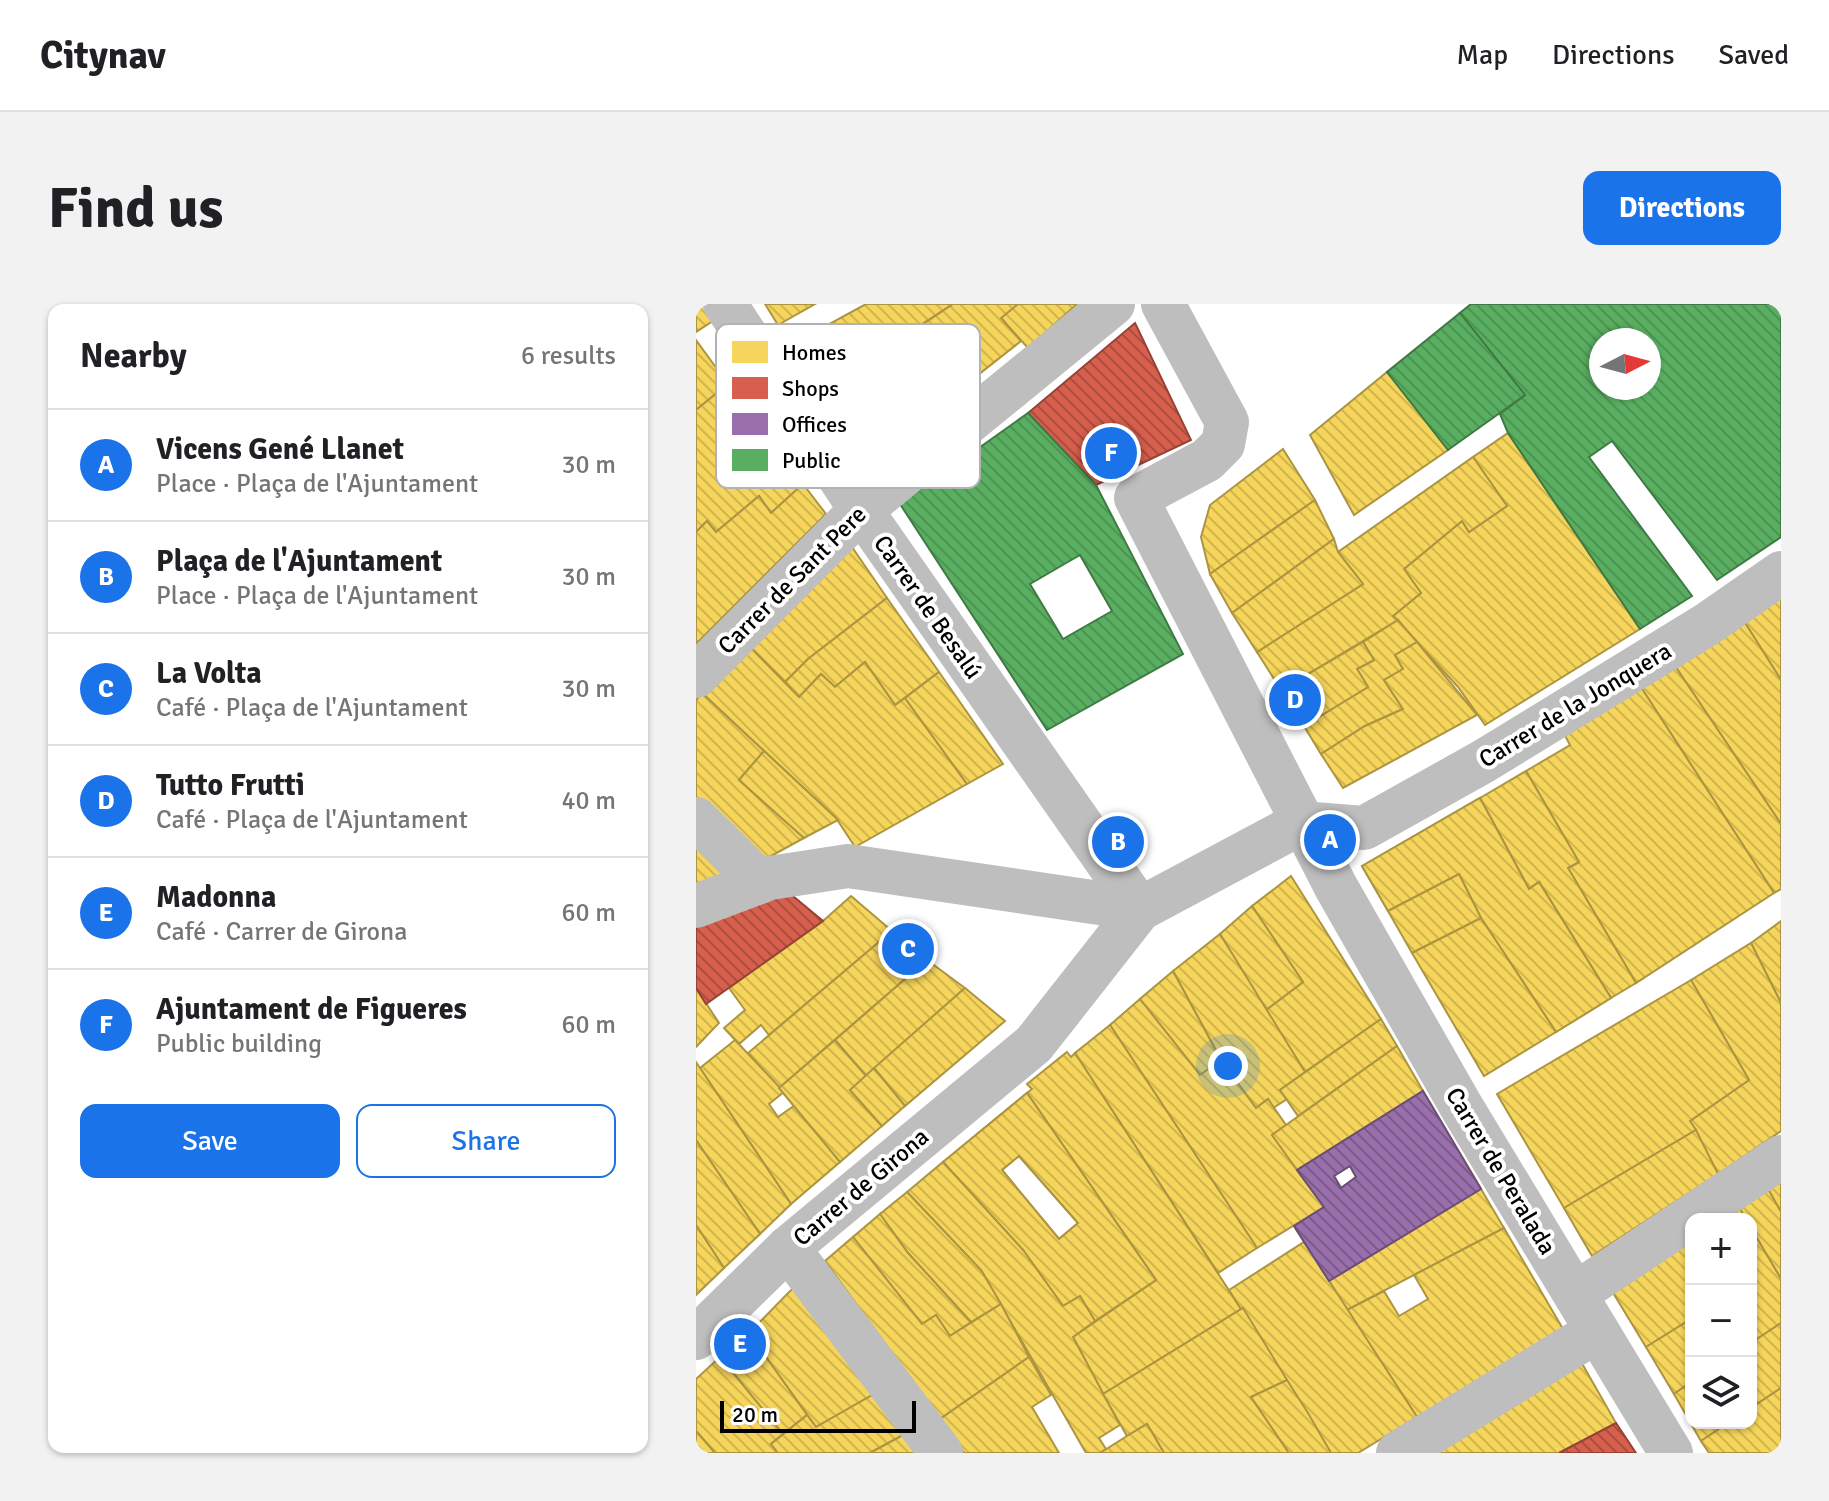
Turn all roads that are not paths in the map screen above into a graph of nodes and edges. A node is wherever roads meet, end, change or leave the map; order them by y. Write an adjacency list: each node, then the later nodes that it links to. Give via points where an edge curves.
1 (725, 304): 4 (street, Carrer de Besalú)
2 (1113, 304): 5 (street, Carrer de Sant Pere)
3 (1163, 304): 12 (street, Carrer de Peralada, via 1227,422 1223,444 1207,460 1136,498)
4 (738, 324)
5 (980, 413)
6 (846, 488): 8 (street, Carrer de Besalú)
7 (888, 488): 8 (street, Carrer de Sant Pere)
8 (861, 510): 10 (street, Carrer de Sant Pere); 15 (street, Carrer de Besalú)
9 (1781, 573): 12 (street, Carrer de la Jonquera, via 1484,761 1364,828)
10 (696, 676)
11 (696, 819): 13 (street)
12 (1301, 823): 15 (street); 18 (street, Carrer de Peralada, via 1461,1106)
13 (765, 880): 14 (street); 15 (street, via 848,866)
14 (696, 906)
15 (1140, 909): 17 (street, Carrer de Girona, via 1034,1044)
16 (1781, 1157): 18 (street)
17 (788, 1248): 20 (street, Carrer de Girona); 21 (street)
18 (1575, 1294): 19 (street, Carrer de Peralada)
19 (1597, 1331): 22 (street); 23 (street, Carrer de Peralada)
20 (696, 1338)
21 (941, 1453)
22 (1398, 1453)
23 (1671, 1453)

